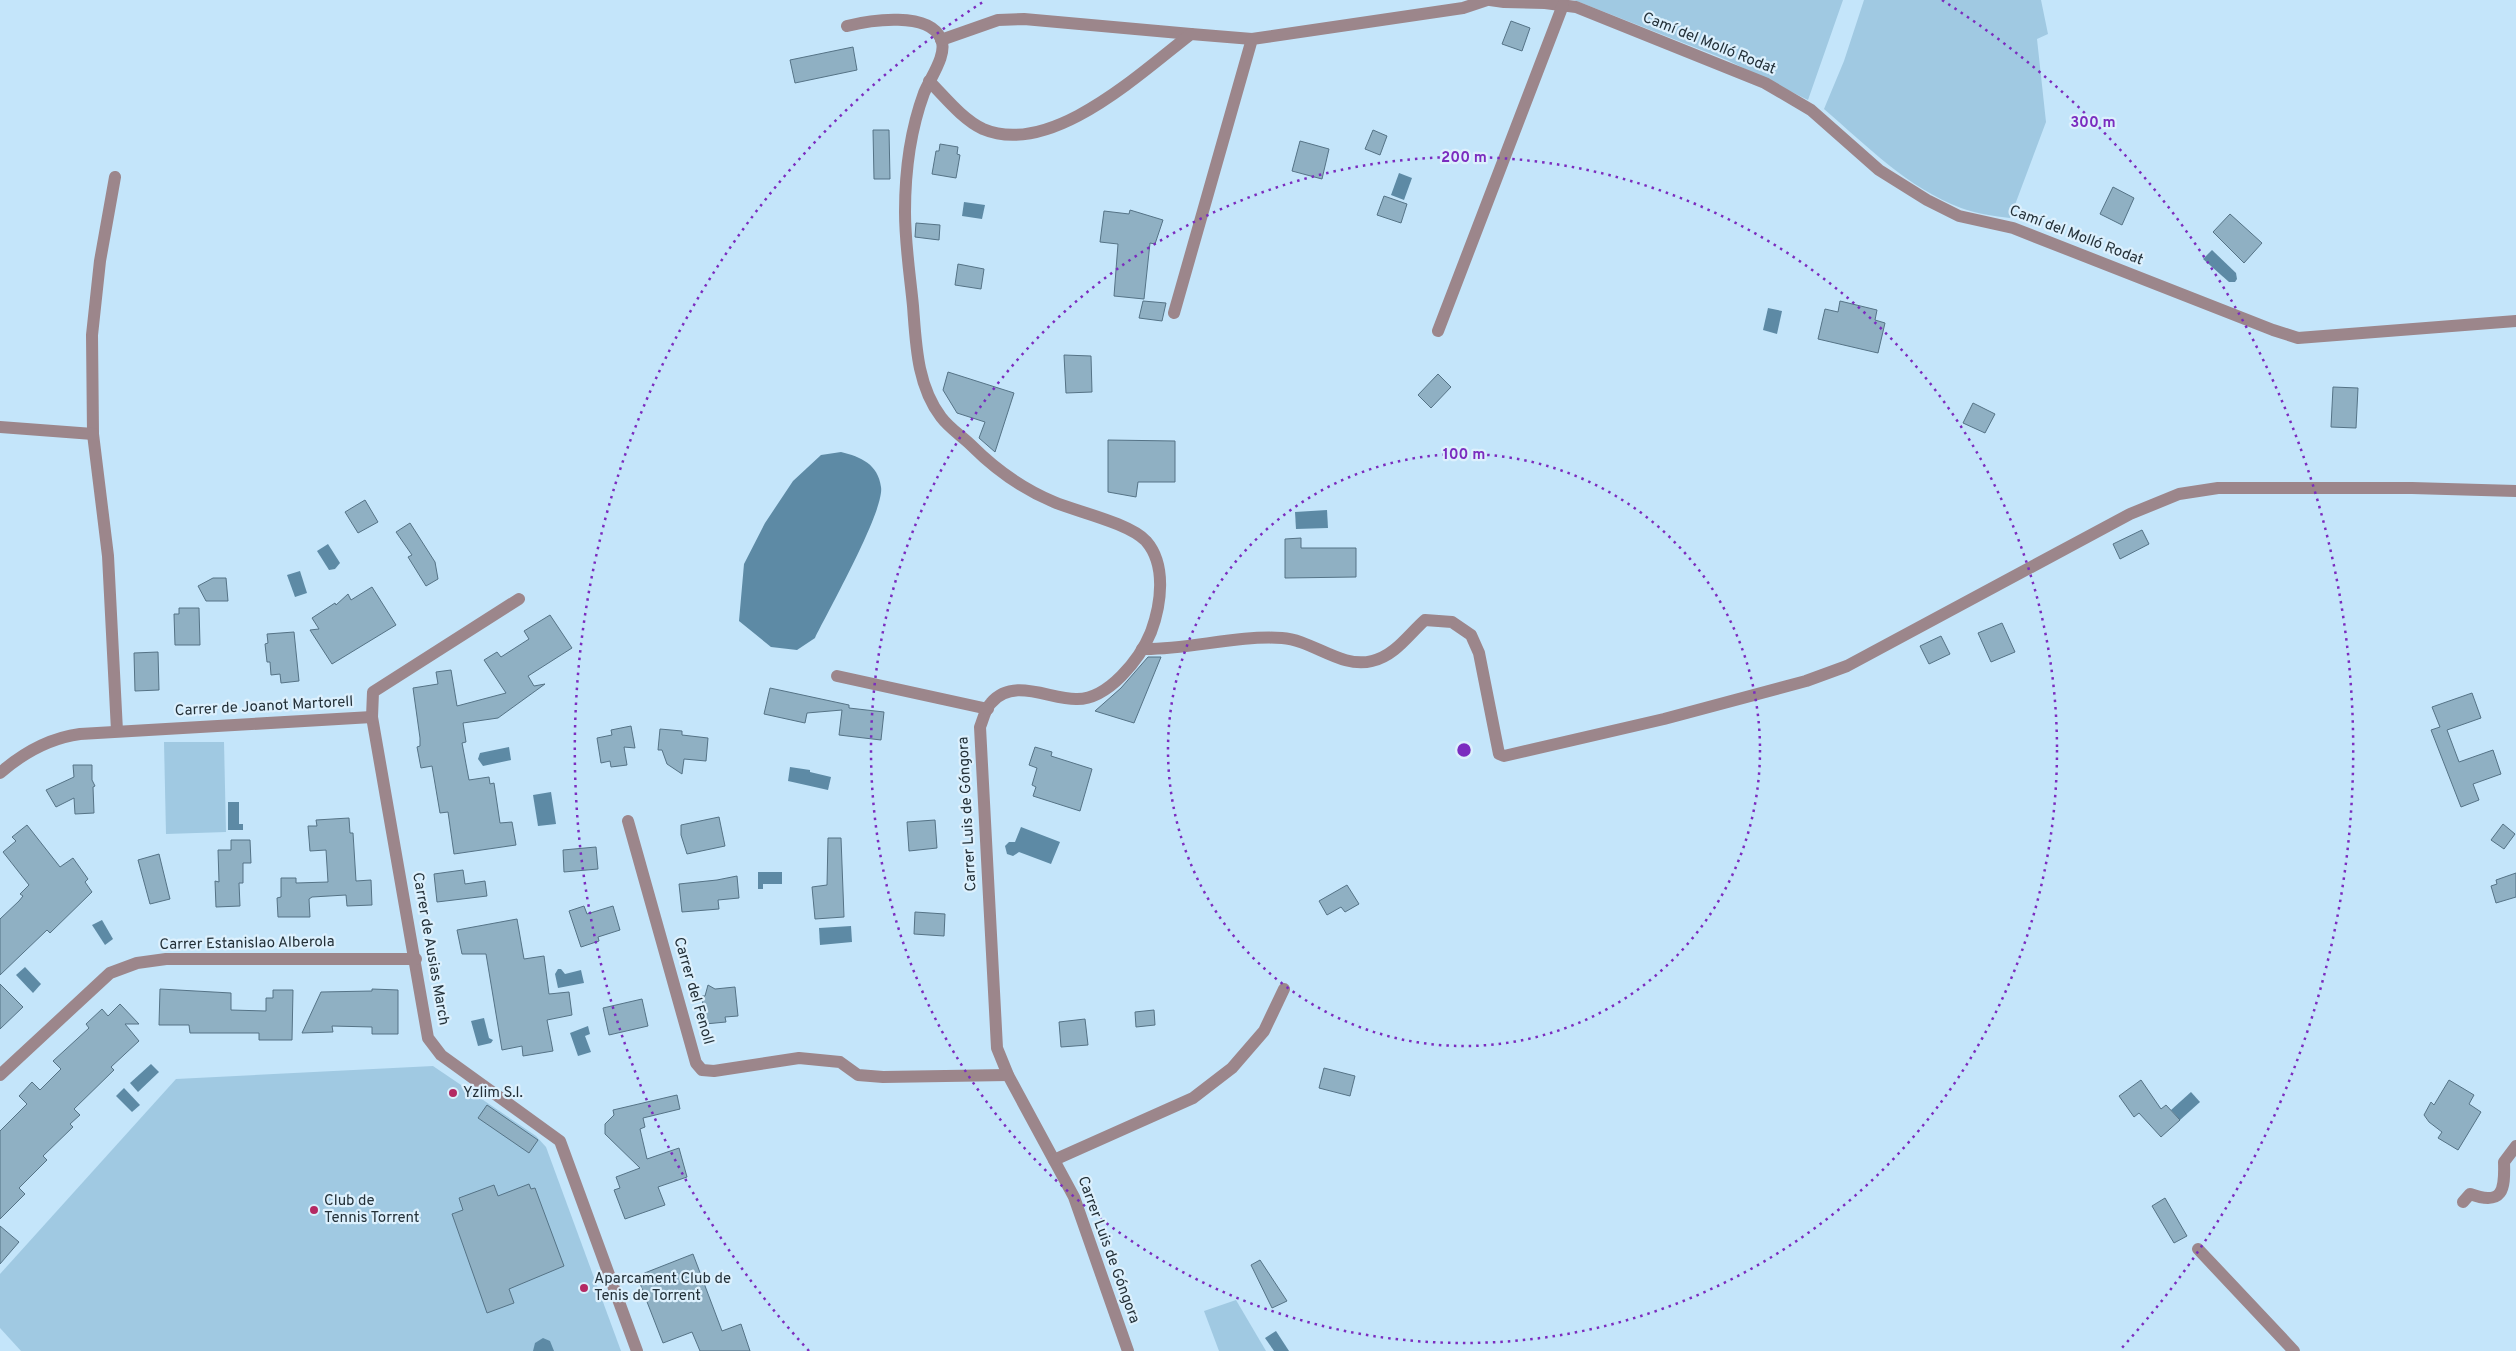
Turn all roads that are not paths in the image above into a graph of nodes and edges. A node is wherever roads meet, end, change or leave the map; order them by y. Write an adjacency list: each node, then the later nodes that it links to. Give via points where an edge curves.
1 (1489, 0): 2 (street, Camí del Molló Rodat); 5 (street, via 1463,8)
2 (1563, 5): 10 (street, Camí del Molló Rodat, via 1765,83 1811,110 1879,170 1959,216 2013,228 2273,330 2298,338); 11 (street)
3 (847, 26): 6 (street, via 869,21 904,20 934,30)
4 (1191, 34): 5 (street); 6 (street, via 1024,19 998,20); 7 (street, via 1080,115 1047,130 1023,136 1004,136 982,128 957,110)
5 (1252, 38): 9 (street)
6 (941, 40): 7 (street, via 940,59)
7 (929, 81): 16 (street, via 914,122 907,162 905,203 914,335 921,374 940,415 984,460 1053,502 1131,531 1146,541 1160,570 1160,586 1155,620)
8 (115, 177): 13 (street, via 100,262 92,335)
9 (1174, 313)
10 (2516, 321)
11 (1438, 331)
12 (0, 428): 13 (street)
13 (93, 434): 20 (street, via 108,556)
14 (2516, 491): 16 (street, via 2241,488 2179,494 2130,514 1847,666 1806,681 1504,756 1500,754 1494,736 1478,653 1471,635 1452,622 1425,620 1392,652 1373,661 1355,663 1282,638)
15 (519, 599): 19 (street, Carrer de Joanot Martorell, via 373,692)
16 (1142, 649): 18 (street, via 1122,674 1094,696 1078,700 1023,690 998,697)
17 (837, 676): 18 (street)
18 (988, 709): 26 (street, Carrer Luis de Góngora, via 980,727 997,1048)
19 (372, 717): 20 (street, Carrer de Joanot Martorell); 23 (street, Carrer de Ausias March)
20 (117, 732): 21 (street, Carrer de Joanot Martorell, via 58,737 28,752)
21 (0, 773)
22 (628, 821): 26 (street, Carrer del Fenoll, via 696,1063 702,1070 799,1058 840,1062 858,1075)
23 (416, 959): 25 (street, Carrer Estanislao Alberola, via 166,959 137,963 110,973); 31 (street, Carrer de Ausias March, via 428,1038 441,1055 560,1141)
24 (1284, 989): 28 (street, via 1264,1031 1232,1068 1193,1098)
25 (0, 1075)
26 (1008, 1075): 28 (street, Carrer Luis de Góngora)
27 (2516, 1146): 29 (street, via 2504,1162 2502,1192 2494,1198 2483,1199 2470,1194)
28 (1054, 1160): 32 (street, Carrer Luis de Góngora, via 1074,1197)
29 (2463, 1202)
30 (2198, 1250): 33 (street)
31 (637, 1351)
32 (1128, 1351)
33 (2294, 1351)

